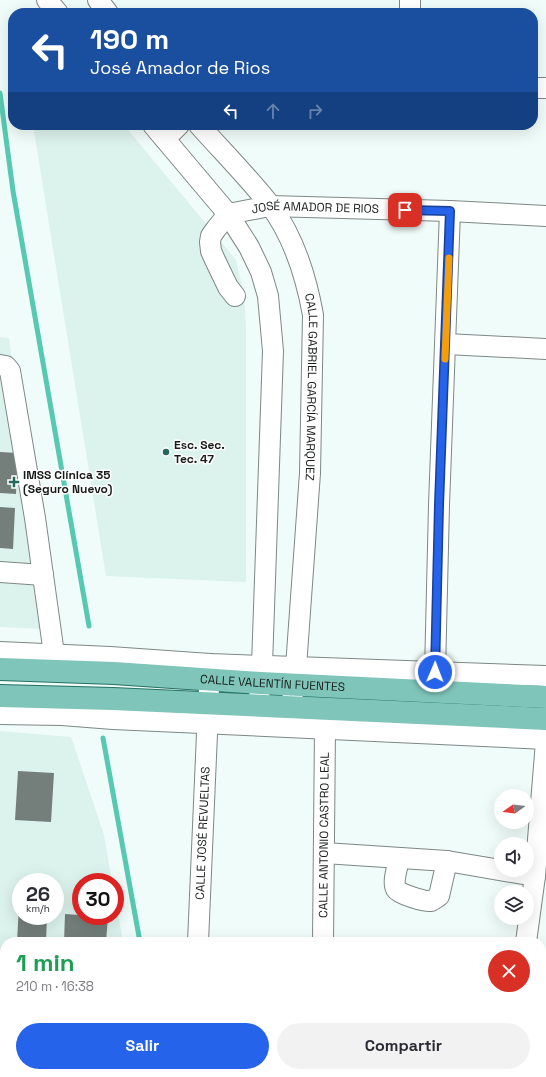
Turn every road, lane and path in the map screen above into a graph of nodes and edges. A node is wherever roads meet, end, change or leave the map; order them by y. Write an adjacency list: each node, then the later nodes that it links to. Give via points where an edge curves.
1 (48, 0): 3 (street)
2 (98, 0): 4 (street)
3 (54, 8)
4 (104, 8)
5 (203, 130): 7 (street, CALLE GABRIEL GARCÍA MARQUEZ)
6 (159, 132): 9 (street)
7 (270, 206): 8 (street, JOSÉ AMADOR DE RIOS); 9 (street, JOSÉ AMADOR DE RIOS); 24 (street, CALLE GABRIEL GARCÍA MARQUEZ, via 300,261 309,289 313,315 310,472)
8 (450, 211): 10 (street, JOSÉ AMADOR DE RIOS); 12 (street)
9 (228, 214): 11 (street, via 211,236 210,242 215,260); 23 (street, via 261,272 268,296 273,351)
10 (546, 216)
11 (235, 296)
12 (446, 344): 13 (street); 22 (street)
13 (546, 349)
14 (0, 365): 15 (street, via 10,370)
15 (8, 410): 17 (street, via 35,518)
16 (0, 572): 17 (street)
17 (43, 575): 19 (street)
18 (0, 652): 19 (street)
19 (60, 660): 20 (main road, CALLE VALENTÍN FUENTES); 21 (main road, CALLE VALENTÍN FUENTES, via 112,665 159,677)
20 (0, 668)
21 (209, 671): 23 (main road, CALLE VALENTÍN FUENTES); 31 (street, CALLE JOSÉ REVUELTAS)
22 (435, 672): 24 (street); 25 (street)
23 (261, 674): 24 (main road, CALLE VALENTÍN FUENTES); 28 (street)
24 (295, 675): 27 (main road, CALLE VALENTÍN FUENTES); 30 (street, CALLE GABRIEL GARCÍA MARQUEZ)
25 (546, 676)
26 (0, 696): 29 (main road, CALLE VALENTÍN FUENTES)
27 (546, 697)
28 (258, 705): 30 (main road, CALLE VALENTÍN FUENTES); 31 (main road, CALLE VALENTÍN FUENTES)
29 (61, 706): 31 (main road, CALLE VALENTÍN FUENTES); 32 (street)
30 (292, 707): 33 (main road, CALLE VALENTÍN FUENTES)
31 (207, 713): 34 (street); 40 (street, CALLE JOSÉ REVUELTAS)
32 (0, 714)
33 (546, 718)
34 (325, 728): 35 (street); 36 (street, CALLE ANTONIO CASTRO LEAL)
35 (546, 740): 39 (street)
36 (324, 853): 37 (street); 41 (street, CALLE ANTONIO CASTRO LEAL)
37 (399, 858): 38 (street); 38 (street, via 395,888 402,894 428,901 439,896)
38 (447, 861): 39 (street)
39 (535, 876): 42 (street)
40 (198, 937)
41 (323, 937)
42 (527, 937)

